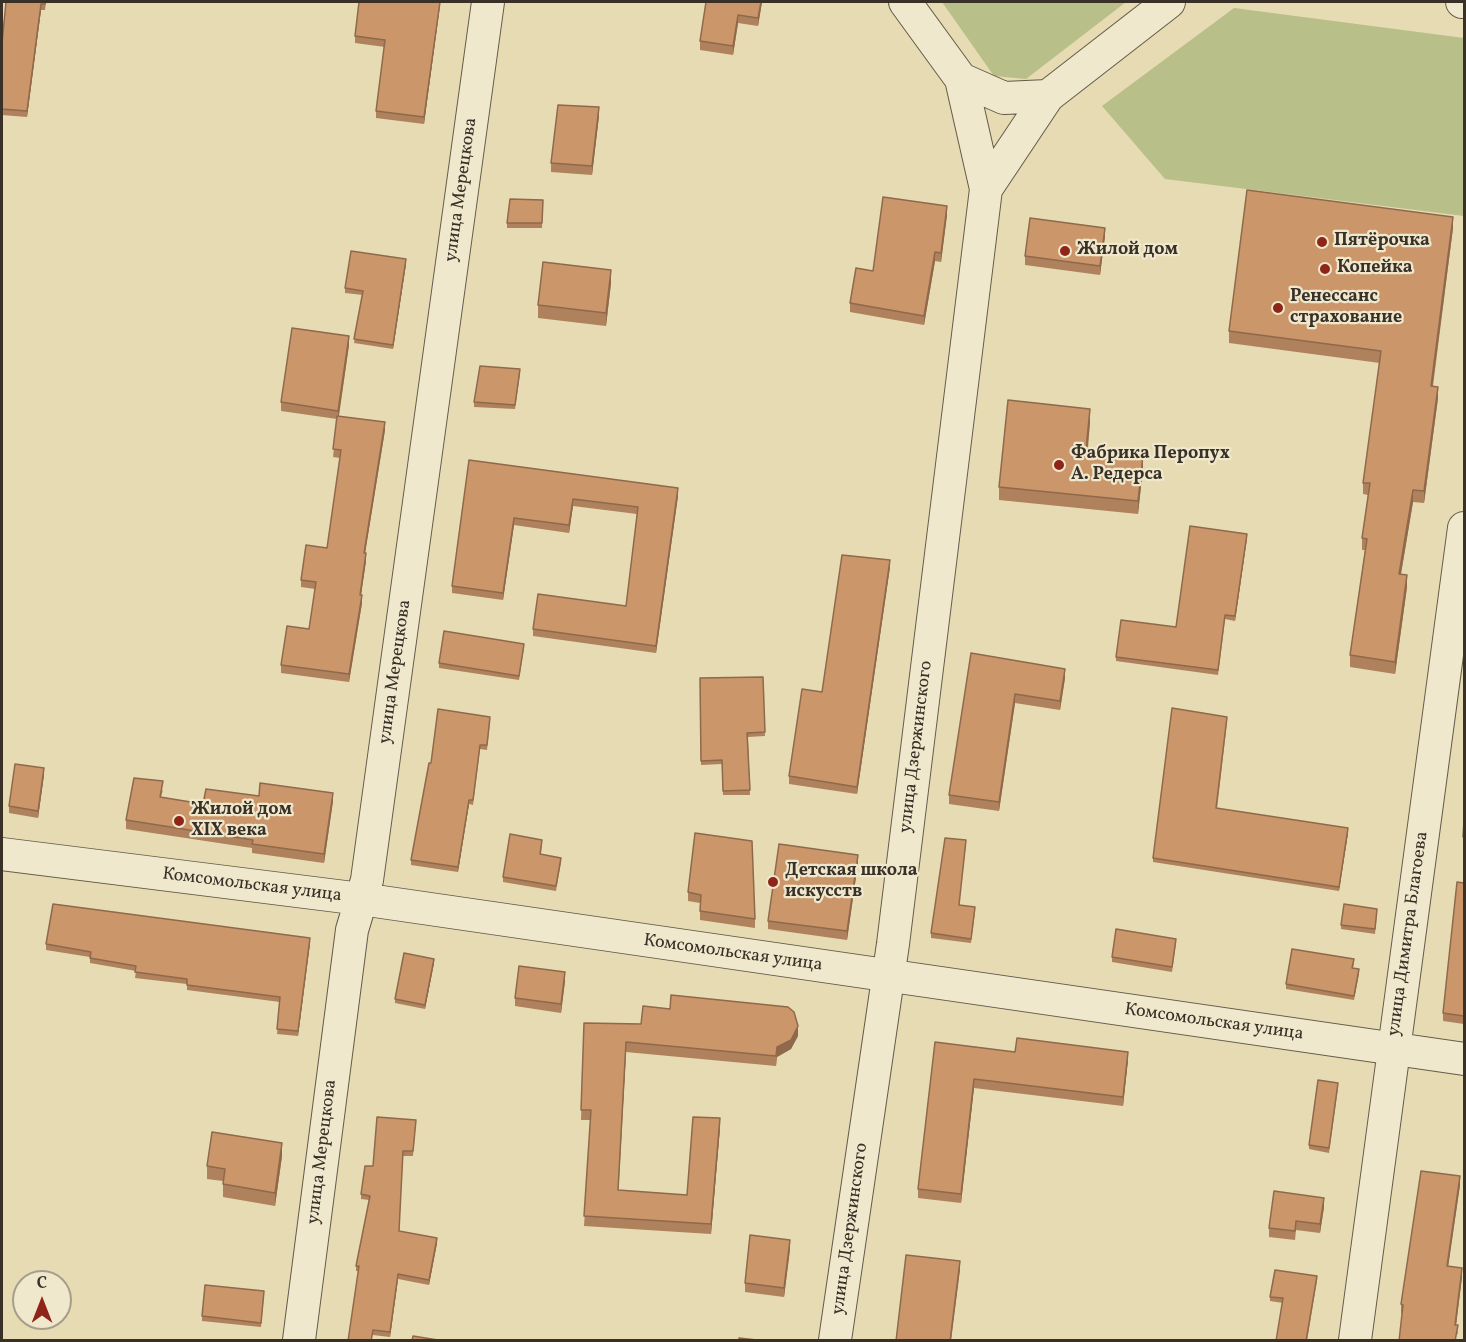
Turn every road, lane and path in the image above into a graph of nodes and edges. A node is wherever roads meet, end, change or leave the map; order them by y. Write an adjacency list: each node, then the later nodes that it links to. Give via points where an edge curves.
1 (488, 2): 9 (street, улица Мерецкова, via 367,880)
2 (905, 2): 4 (street)
3 (1169, 2): 5 (street, улица Дзержинского)
4 (961, 79): 5 (street, via 1004,98); 6 (street, улица Дзержинского)
5 (1048, 96): 6 (street, улица Дзержинского)
6 (986, 189): 10 (street, улица Дзержинского)
7 (1464, 528): 11 (street, улица Димитра Благоева)
8 (2, 854): 9 (street, Комсомольская улица)
9 (361, 899): 10 (street, Комсомольская улица); 13 (street, улица Мерецкова, via 352,930)
10 (887, 975): 11 (street, Комсомольская улица); 14 (street, улица Дзержинского)
11 (1393, 1048): 12 (street, Комсомольская улица); 15 (street, улица Димитра Благоева)
12 (1464, 1059)
13 (299, 1341)
14 (835, 1341)
15 (1355, 1341)

